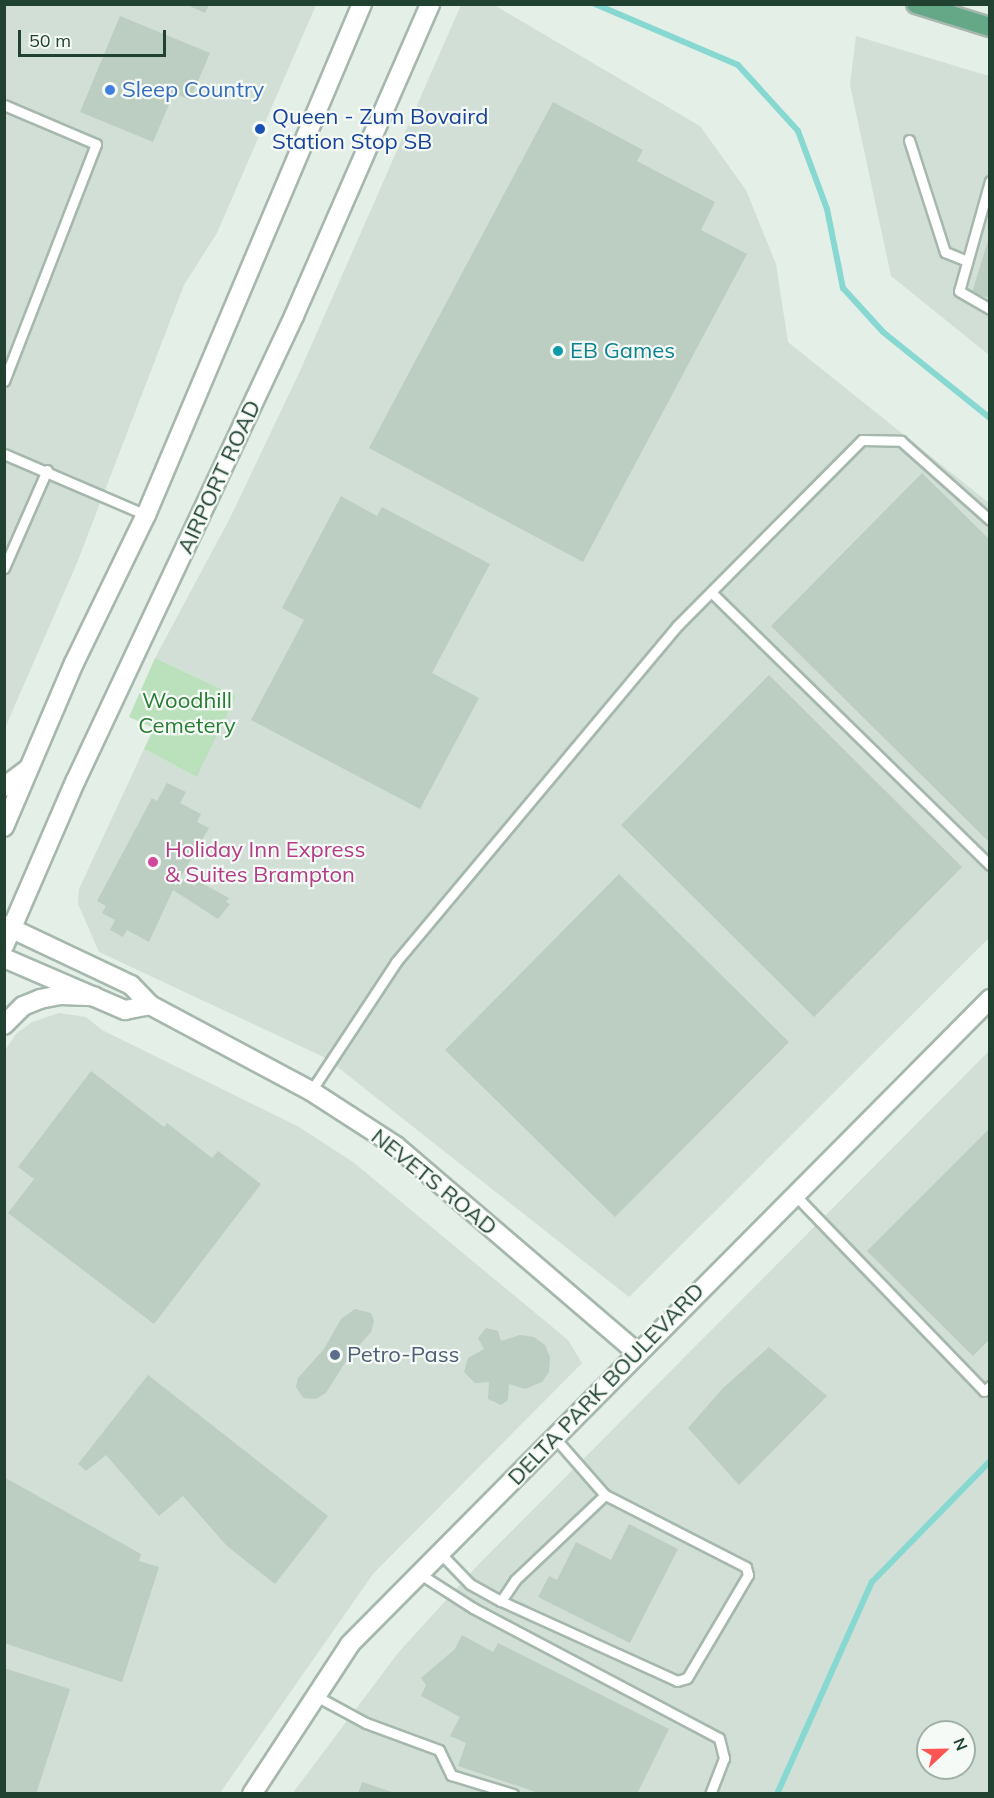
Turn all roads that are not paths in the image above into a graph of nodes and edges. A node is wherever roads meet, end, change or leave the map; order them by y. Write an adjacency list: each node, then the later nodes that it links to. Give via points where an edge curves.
1 (362, 4): 13 (main road)
2 (430, 4): 21 (main road, AIRPORT ROAD, via 285,337)
3 (916, 4): 4 (main road)
4 (990, 27)
5 (4, 105): 10 (lane, via 96,144)
6 (909, 140): 8 (lane, via 945,252)
7 (990, 181): 8 (lane)
8 (967, 261): 9 (lane, via 959,291)
9 (990, 309)
10 (4, 381)
11 (4, 454): 12 (lane)
12 (47, 471): 13 (lane); 15 (lane)
13 (147, 515): 17 (main road, via 74,663)
14 (990, 520): 16 (lane, via 901,441 862,440)
15 (4, 568)
16 (711, 592): 20 (lane); 28 (lane, via 677,626 396,962)
17 (29, 768): 18 (main road); 19 (main road)
18 (4, 787)
19 (4, 827)
20 (990, 865)
21 (8, 927): 22 (main road, AIRPORT ROAD); 26 (main road, NEVETS ROAD, via 131,985)
22 (4, 946)
23 (4, 958): 24 (main road)
24 (94, 996): 26 (main road, via 125,1010); 27 (main road, via 40,999 23,1006)
25 (990, 999): 29 (main road, DELTA PARK BOULEVARD)
26 (150, 1005): 28 (main road, NEVETS ROAD)
27 (4, 1025)
28 (311, 1091): 30 (main road, NEVETS ROAD, via 396,1146)
29 (793, 1193): 30 (main road, DELTA PARK BOULEVARD); 31 (lane, via 984,1391)
30 (636, 1352): 32 (main road, DELTA PARK BOULEVARD)
31 (990, 1386)
32 (554, 1437): 33 (lane); 34 (main road, DELTA PARK BOULEVARD)
33 (605, 1495): 36 (lane, via 515,1580); 36 (lane, via 746,1567 748,1575 687,1678 677,1681)
34 (440, 1552): 35 (main road, DELTA PARK BOULEVARD); 36 (lane, via 470,1584)
35 (420, 1574): 37 (main road, DELTA PARK BOULEVARD, via 350,1644); 40 (lane, via 473,1608 719,1738 724,1758)
36 (501, 1601)
37 (316, 1696): 38 (main road, DELTA PARK BOULEVARD); 39 (lane, via 366,1723 438,1750 451,1775)
38 (252, 1794)
39 (513, 1794)
40 (710, 1794)

